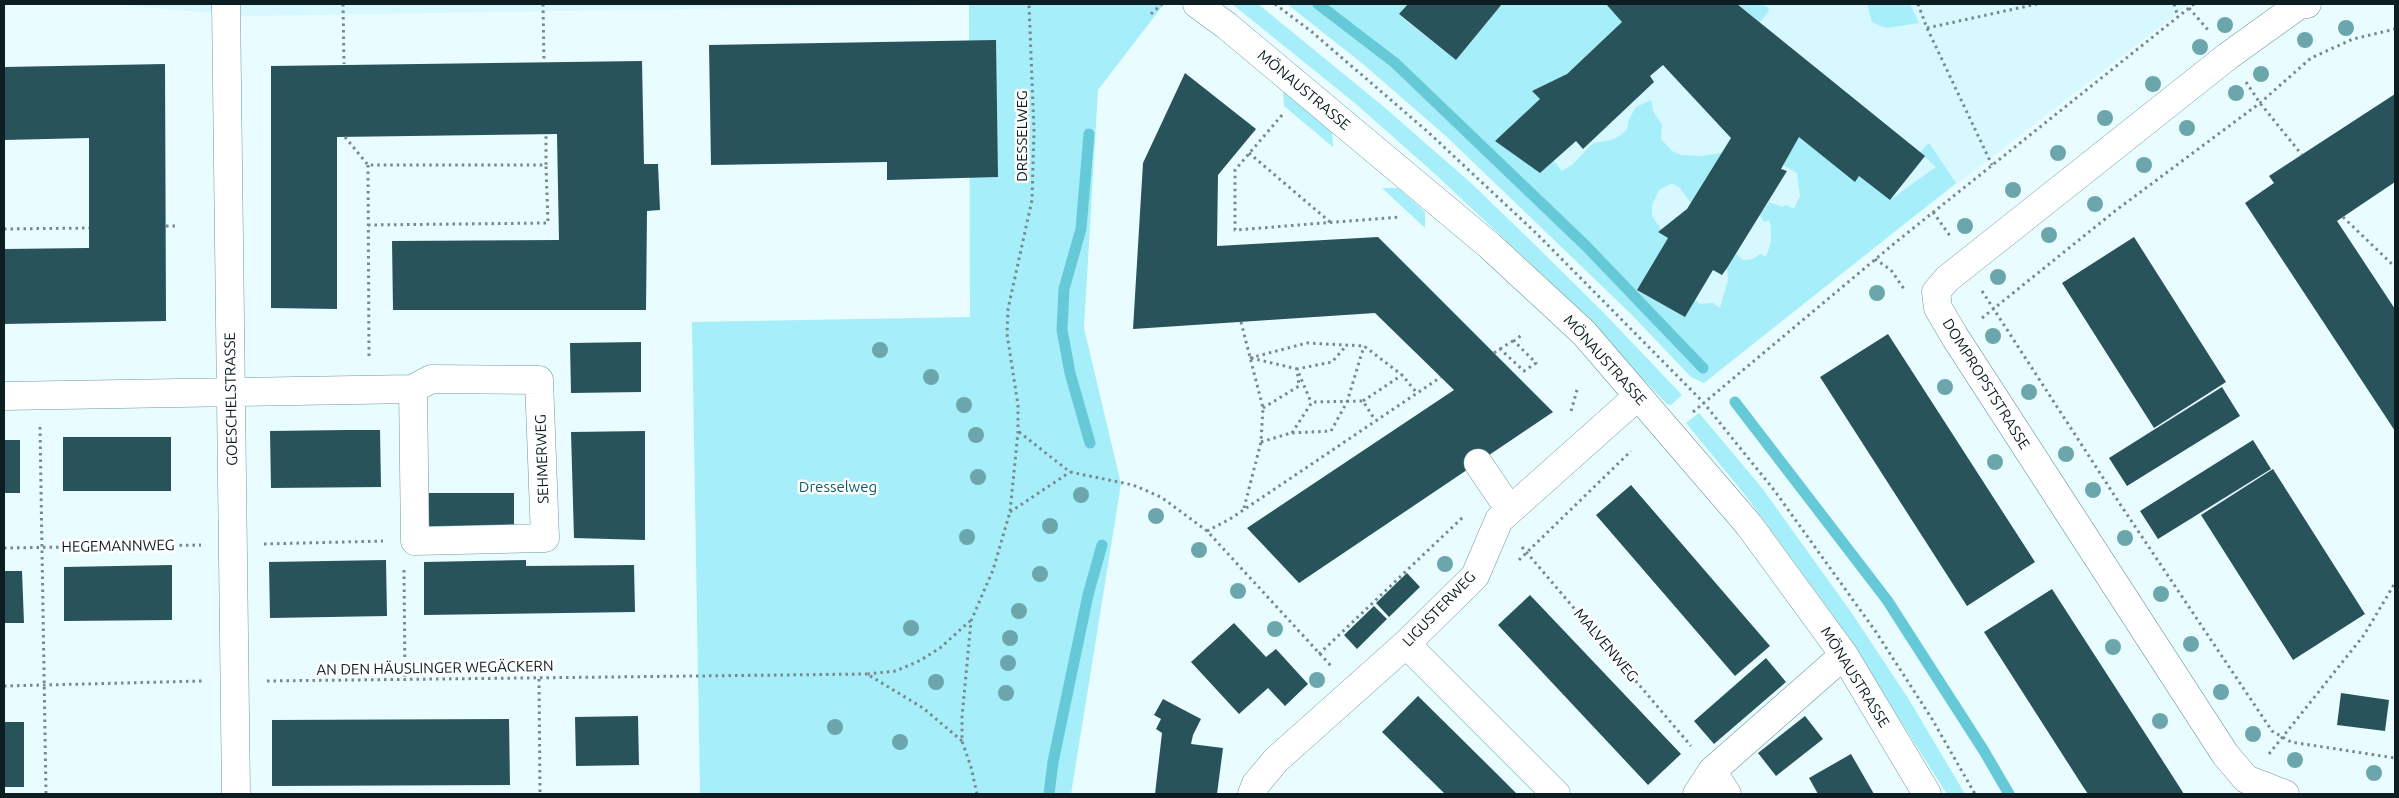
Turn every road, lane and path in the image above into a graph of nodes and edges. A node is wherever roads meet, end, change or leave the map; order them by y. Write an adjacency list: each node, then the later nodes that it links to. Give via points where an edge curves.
1 (226, 4): 49 (street, GOESCHELSTRASSE)
2 (343, 4): 17 (path)
3 (543, 4): 16 (path)
4 (1029, 4): 61 (path, DRESSELWEG, via 1033,192 1027,229 1012,282 1007,334 1018,406)
5 (1162, 4): 12 (path)
6 (1197, 4): 53 (street, MÖNAUSTRASSE, via 1228,26 1490,246 1584,333)
7 (1918, 4): 14 (path)
8 (2037, 4): 14 (path)
9 (2174, 4): 13 (path)
10 (2194, 4): 13 (path)
11 (2307, 4): 34 (street, DOMPROPSTSTRASSE, via 2299,6 2228,56)
12 (1151, 14)
13 (2178, 17): 24 (path)
14 (1927, 28): 24 (path)
15 (2395, 29): 36 (path, via 2354,39 2311,58 2260,103 2115,211)
16 (544, 62)
17 (344, 64)
18 (1282, 114): 21 (path)
19 (546, 134): 22 (path)
20 (345, 137): 23 (path)
21 (1249, 153): 28 (path); 28 (path, via 1235,170 1235,230)
22 (546, 165): 23 (path); 29 (path, via 548,223)
23 (368, 166): 29 (path)
24 (1992, 166): 25 (path)
25 (1933, 212): 34 (path); 57 (path)
26 (1400, 217): 28 (path)
27 (2343, 217): 35 (path)
28 (1331, 223)
29 (368, 225): 47 (path)
30 (166, 226): 31 (path)
31 (175, 226)
32 (89, 228): 33 (path)
33 (4, 229)
34 (1966, 264): 36 (path); 39 (street, DOMPROPSTSTRASSE, via 1936,292 1938,308)
35 (2395, 267)
36 (1993, 310): 39 (path); 90 (path, via 2272,731)
37 (1241, 322): 42 (path)
38 (1523, 334): 38 (path, via 1514,341 1536,363 1524,370 1500,349 1494,352)
39 (1956, 338): 103 (street, DOMPROPSTSTRASSE, via 2225,754 2246,779)
40 (1346, 346): 41 (path); 42 (path, via 1307,344); 43 (path, via 1332,362)
41 (1364, 346): 44 (path); 56 (path)
42 (1250, 358): 43 (path); 58 (path)
43 (1298, 369): 55 (path); 58 (path, via 1299,386)
44 (1402, 375): 50 (path); 54 (path)
45 (1441, 377): 50 (path)
46 (413, 389): 47 (street, SEHMERWEG); 72 (street); 72 (street, SEHMERWEG, via 431,379 539,380 545,538)
47 (369, 390): 49 (street, SEHMERWEG)
48 (1577, 390): 59 (path)
49 (232, 391): 51 (street); 73 (street, GOESCHELSTRASSE)
50 (1417, 393): 60 (path)
51 (39, 395): 52 (street); 74 (path)
52 (4, 396)
53 (1638, 396): 70 (street, LIGUSTERWEG); 82 (street, MÖNAUSTRASSE, via 1749,524)
54 (1363, 401): 56 (path); 60 (path)
55 (1312, 402): 56 (path); 62 (path)
56 (1347, 402): 62 (path, via 1331,431)
57 (1703, 402)
58 (1263, 408): 63 (path)
59 (1570, 416)
60 (1375, 420): 68 (path)
61 (1018, 432): 66 (path); 69 (path, DRESSELWEG)
62 (1291, 433): 63 (path)
63 (1261, 442): 68 (path)
64 (1631, 450): 76 (path)
65 (1478, 463): 67 (street)
66 (1070, 472): 69 (path); 71 (path, via 1133,485 1161,498)
67 (1494, 487): 70 (street); 81 (path)
68 (1244, 508): 71 (path)
69 (1010, 512): 79 (path, DRESSELWEG, via 993,570)
70 (1505, 515): 76 (path, MALVENWEG); 80 (street, LIGUSTERWEG, via 1475,576)
71 (1207, 531): 81 (path)
72 (409, 541): 73 (path); 85 (path)
73 (233, 544): 74 (path, HEGEMANNWEG); 86 (street, GOESCHELSTRASSE)
74 (42, 547): 75 (path, HEGEMANNWEG); 87 (path)
75 (4, 548)
76 (1526, 552): 77 (path); 93 (path, MALVENWEG)
77 (1513, 565)
78 (2395, 583): 90 (path, via 2364,635)
79 (971, 621): 83 (path, AN DEN HÄUSLINGER WEGÄCKERN, via 921,660 896,671); 91 (path, DRESSELWEG)
80 (1406, 644): 89 (street, LIGUSTERWEG); 99 (street)
81 (1319, 654): 89 (path)
82 (1844, 655): 93 (street); 102 (street, MÖNAUSTRASSE)
83 (867, 674): 84 (path, AN DEN HÄUSLINGER WEGÄCKERN); 91 (path, via 923,708)
84 (539, 678): 85 (path, AN DEN HÄUSLINGER WEGÄCKERN); 96 (path)
85 (405, 680): 86 (path, AN DEN HÄUSLINGER WEGÄCKERN)
86 (235, 681): 87 (path, AN DEN HÄUSLINGER WEGÄCKERN); 95 (street, GOESCHELSTRASSE)
87 (46, 685): 88 (path, AN DEN HÄUSLINGER WEGÄCKERN); 94 (path)
88 (4, 686)
89 (1355, 690): 98 (street, LIGUSTERWEG, via 1276,760)
90 (2283, 738): 92 (path, via 2291,742)
91 (962, 741): 97 (path, DRESSELWEG)
92 (2395, 758)
93 (1712, 771): 100 (street); 101 (street)
94 (46, 794)
95 (236, 794)
96 (540, 794)
97 (977, 794)
98 (1252, 794)
99 (1556, 794)
100 (1697, 794)
101 (1727, 794)
102 (1927, 794)
103 (2286, 794)

